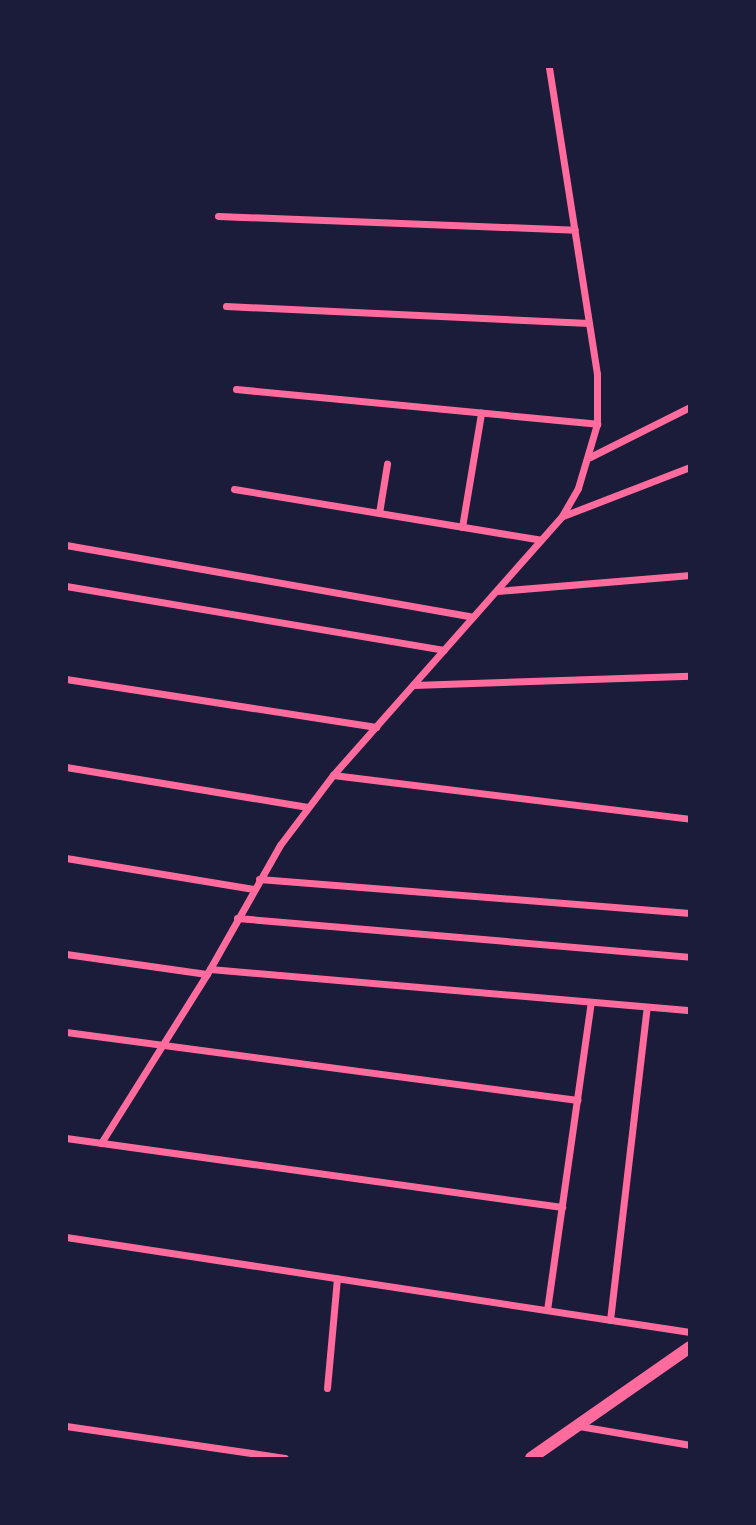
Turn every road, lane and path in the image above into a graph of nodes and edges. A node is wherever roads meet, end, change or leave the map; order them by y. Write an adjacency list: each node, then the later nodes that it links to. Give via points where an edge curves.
1 (549, 66): 3 (street)
2 (218, 216): 3 (street)
3 (575, 230): 5 (street)
4 (226, 306): 5 (street)
5 (589, 323): 9 (street, via 597,373)
6 (236, 389): 8 (street)
7 (690, 407): 10 (street)
8 (481, 413): 9 (street); 16 (street)
9 (597, 424): 10 (street)
10 (590, 457): 15 (street)
11 (387, 464): 14 (street)
12 (690, 467): 15 (street)
13 (234, 489): 14 (street)
14 (379, 513): 16 (street)
15 (562, 516): 17 (street)
16 (462, 527): 17 (street)
17 (541, 540): 21 (street)
18 (66, 545): 22 (street)
19 (690, 575): 21 (street)
20 (66, 586): 23 (street)
21 (496, 591): 22 (street)
22 (473, 617): 23 (street)
23 (444, 650): 26 (street)
24 (690, 676): 26 (street)
25 (66, 679): 27 (street)
26 (413, 685): 27 (street)
27 (376, 727): 29 (street)
28 (66, 767): 30 (street)
29 (333, 775): 30 (street); 31 (street)
30 (309, 807): 33 (street)
31 (690, 819)
32 (66, 858): 34 (street)
33 (259, 879): 34 (street); 35 (street)
34 (253, 889): 36 (street)
35 (690, 913)
36 (237, 918): 38 (street); 39 (street)
37 (66, 954): 39 (street)
38 (690, 957)
39 (209, 971): 40 (street); 44 (street)
40 (590, 1002): 41 (street); 45 (street)
41 (646, 1007): 42 (street); 52 (street)
42 (690, 1010)
43 (66, 1032): 44 (street)
44 (164, 1045): 45 (street); 47 (street)
45 (577, 1100): 48 (street)
46 (66, 1138): 47 (street)
47 (101, 1143): 48 (street)
48 (562, 1207): 51 (street)
49 (66, 1237): 50 (street)
50 (337, 1278): 51 (street); 55 (street)
51 (547, 1310): 52 (street)
52 (611, 1320): 53 (street)
53 (690, 1332)
54 (690, 1347): 56 (street)
55 (327, 1388)
56 (578, 1425): 58 (street); 60 (street)
57 (66, 1426): 59 (street)
58 (690, 1445)
59 (285, 1458)
60 (531, 1458)

